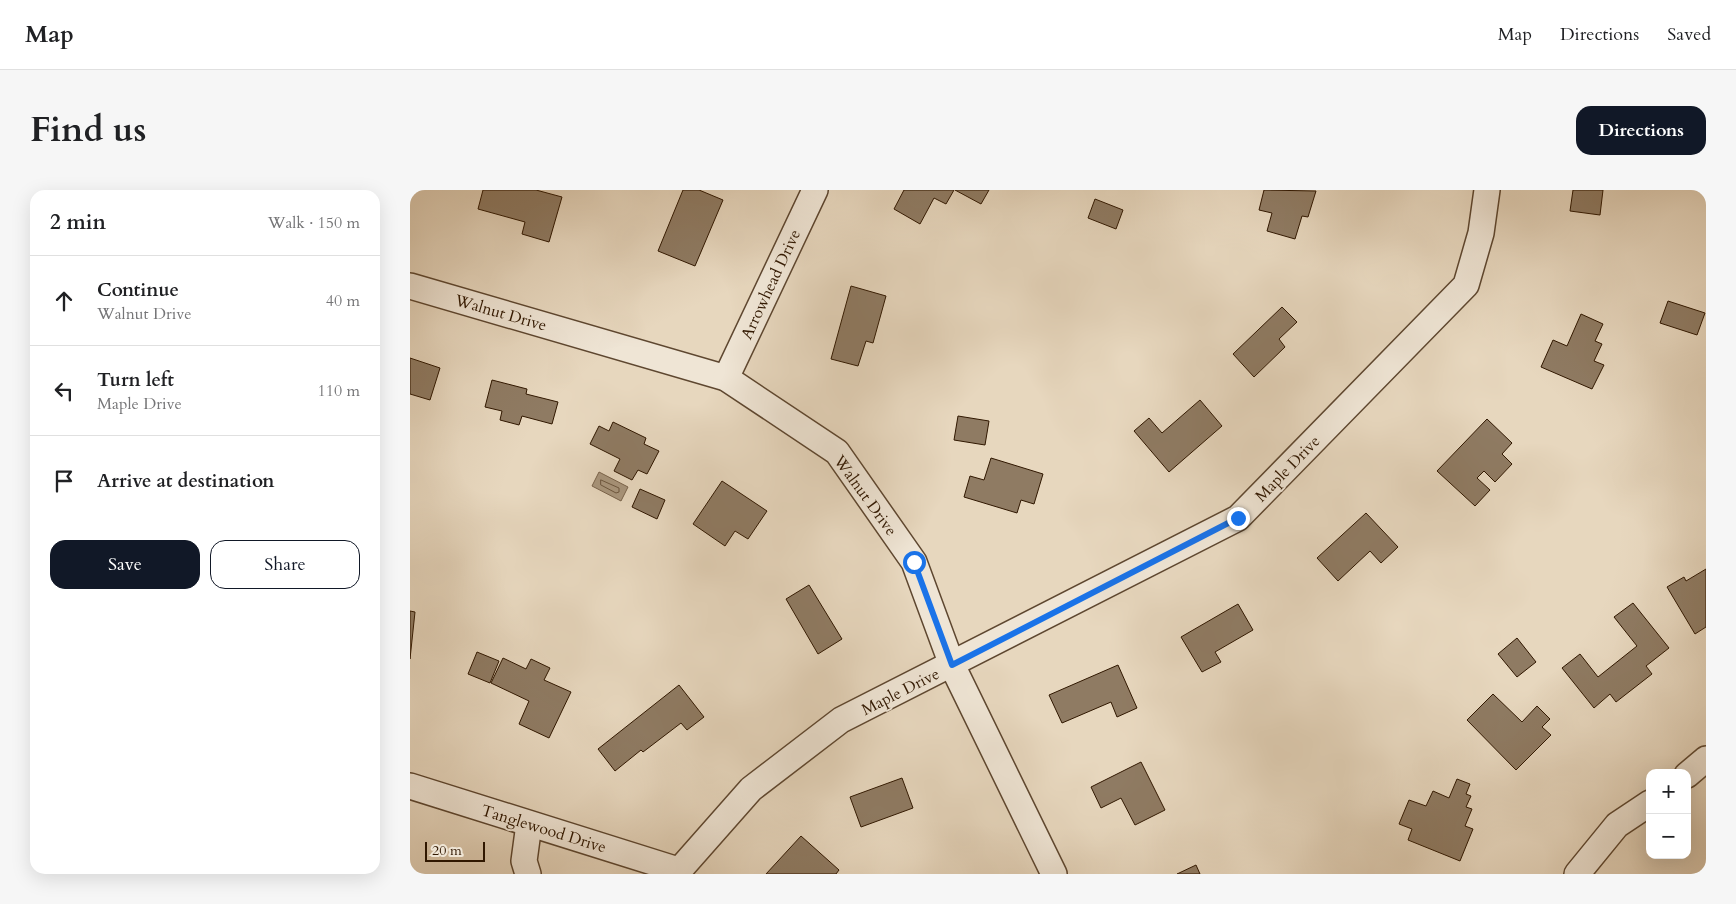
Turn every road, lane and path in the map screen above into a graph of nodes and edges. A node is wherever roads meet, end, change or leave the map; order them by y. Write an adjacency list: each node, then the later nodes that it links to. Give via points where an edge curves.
1 (815, 190): 4 (street, Arrowhead Drive)
2 (1487, 190): 5 (street, Maple Drive, via 1482,233 1466,285 1238,518)
3 (410, 286): 4 (street, Walnut Drive)
4 (726, 378): 5 (street, Walnut Drive, via 837,452 914,562)
5 (952, 665): 11 (street, Maple Drive, via 842,720 751,789); 13 (street, Walnut Drive)
6 (1706, 759): 7 (street)
7 (1691, 772)
8 (410, 786): 10 (street, Tanglewood Drive)
9 (1646, 806): 14 (street, via 1617,825)
10 (529, 824): 11 (street, Tanglewood Drive); 12 (street, via 524,861)
11 (677, 872)
12 (528, 874)
13 (1054, 874)
14 (1577, 874)

